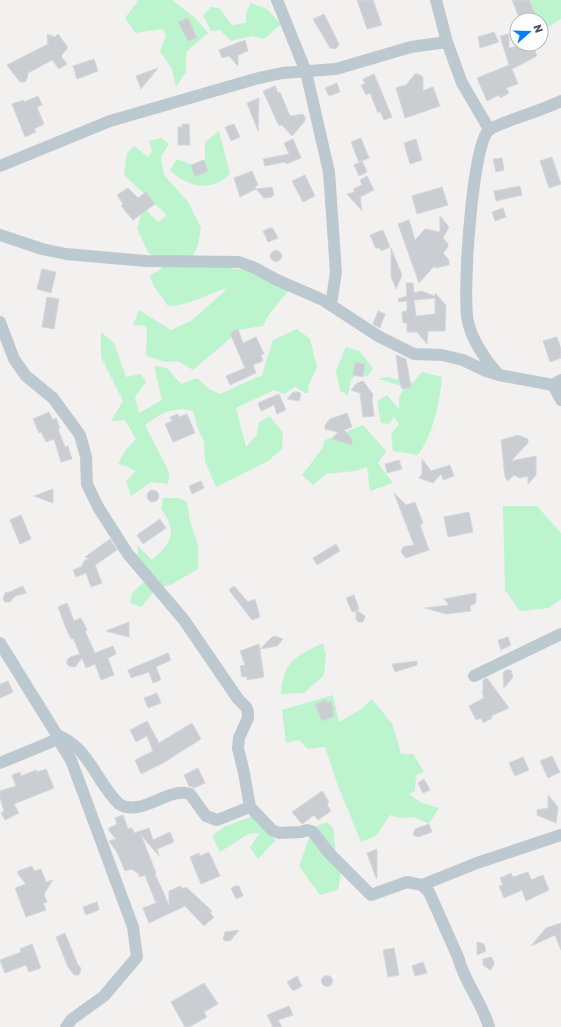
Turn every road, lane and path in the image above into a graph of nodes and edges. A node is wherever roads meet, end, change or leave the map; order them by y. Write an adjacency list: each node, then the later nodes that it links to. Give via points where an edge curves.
1 (277, 0): 4 (street)
2 (436, 0): 3 (street)
3 (447, 42): 4 (street, via 411,48 336,69); 6 (street, via 462,83)
4 (306, 72): 7 (street, via 282,73 110,121); 9 (street, via 329,172 336,272)
5 (561, 101): 6 (street)
6 (489, 129): 11 (street, via 483,137 476,164 471,209 467,320 490,366)
7 (0, 166)
8 (0, 235): 9 (street, via 66,254 146,261 239,262)
9 (331, 305): 11 (street, via 378,336 414,354 442,355)
10 (0, 322): 18 (street, via 14,359 26,376 53,398 80,435 86,457 87,484 98,507 128,554 184,620 246,707 248,718 239,738 238,748)
11 (499, 374): 12 (street)
12 (557, 383): 13 (street)
13 (561, 400)
14 (561, 634): 16 (street)
15 (0, 643): 18 (street, via 57,735 69,740 79,750 119,804 127,808 141,806 186,792 206,816 217,820)
16 (474, 676)
17 (0, 763): 21 (street, via 58,739 72,760 133,927 137,957 104,996 72,1019)
18 (250, 807): 20 (street, via 272,830 279,833 307,830 313,832 329,853 371,895 407,882)
19 (561, 835): 20 (street, via 477,863)
20 (422, 885): 22 (street, via 429,892)
21 (66, 1027)
22 (489, 1027)

